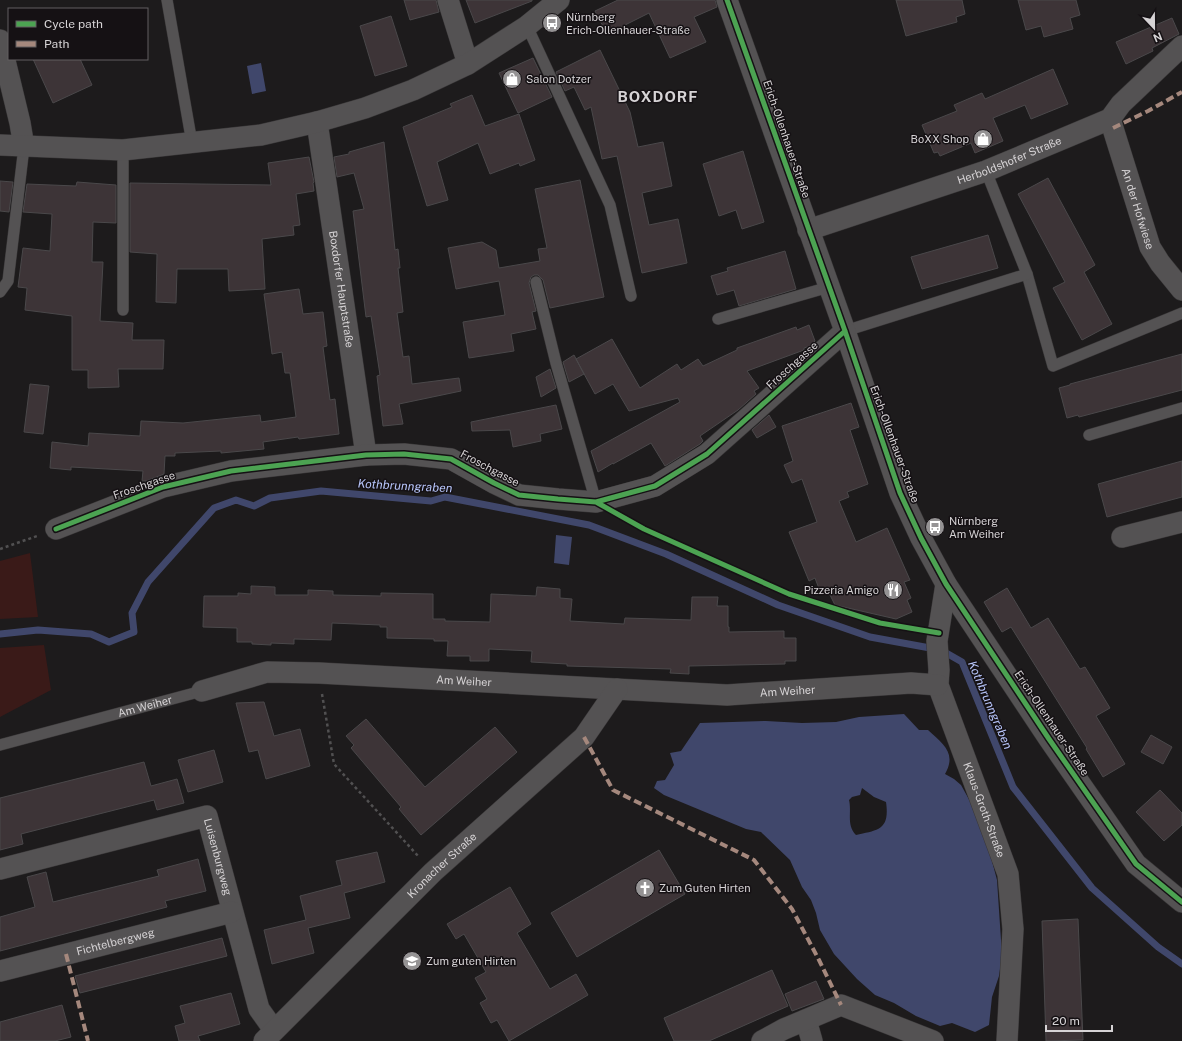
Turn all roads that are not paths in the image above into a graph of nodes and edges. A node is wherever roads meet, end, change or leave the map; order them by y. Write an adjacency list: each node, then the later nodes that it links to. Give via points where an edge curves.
1 (167, 0): 11 (lane)
2 (448, 0): 8 (street)
3 (559, 0): 5 (street)
4 (727, 0): 16 (street, Erich-Ollenhauer-Straße)
5 (527, 26): 8 (street); 22 (lane, via 610,205)
6 (0, 40): 13 (street)
7 (1182, 46): 9 (street, via 1121,104)
8 (468, 64): 10 (street, via 399,95)
9 (1110, 119): 15 (street, Herboldshofer Straße); 20 (street, An der Hofwiese, via 1150,247)
10 (317, 122): 11 (street, via 261,135); 29 (street, Boxdorfer Hauptstraße)
11 (192, 143): 14 (street)
12 (0, 145): 13 (street)
13 (24, 147): 14 (street); 21 (lane, via 8,281)
14 (123, 150): 23 (lane)
15 (986, 171): 16 (street, Herboldshofer Straße); 17 (lane)
16 (808, 230): 19 (street, Erich-Ollenhauer-Straße)
17 (1027, 274): 24 (lane, via 1053,366); 26 (lane)
18 (536, 282): 30 (lane, via 556,363)
19 (829, 287): 25 (lane); 26 (street, Erich-Ollenhauer-Straße)
20 (1182, 290)
21 (0, 292)
22 (631, 296)
23 (123, 310)
24 (1182, 313)
25 (718, 319)
26 (845, 331): 30 (street, Froschgasse, via 706,454 655,486); 34 (street, Erich-Ollenhauer-Straße, via 900,493)
27 (1182, 408): 28 (lane)
28 (1089, 435)
29 (366, 455): 30 (street, Froschgasse, via 404,454 451,459 519,495); 32 (street, Froschgasse, via 230,471 163,487)
30 (596, 502)
31 (1182, 522): 33 (street)
32 (56, 529)
33 (1122, 537)
34 (946, 584): 35 (street, Klaus-Groth-Straße, via 937,641); 40 (street, Erich-Ollenhauer-Straße, via 1136,864)
35 (939, 677): 36 (street, Am Weiher, via 911,682 727,695); 48 (street, Klaus-Groth-Straße, via 1008,874 1013,929)
36 (617, 689): 37 (street, Am Weiher, via 266,672); 44 (street, Kronacher Straße, via 584,737 433,872)
37 (202, 691): 38 (lane, Am Weiher)
38 (0, 746)
39 (0, 869): 41 (street, Luisenburgweg, via 206,816)
40 (1182, 902)
41 (232, 912): 42 (street, Fichtelbergweg); 44 (street, Luisenburgweg, via 258,1009)
42 (0, 971)
43 (806, 1020): 45 (street); 46 (street); 47 (street, via 841,1005)
44 (269, 1035)
45 (762, 1041)
46 (812, 1041)
47 (933, 1041)
48 (1008, 1041)

